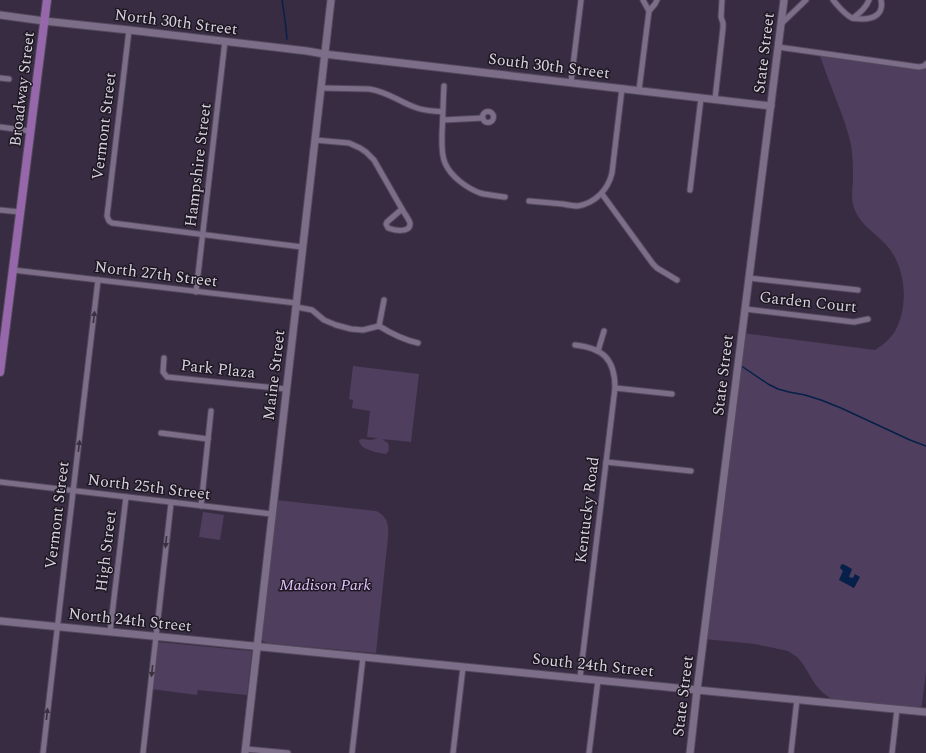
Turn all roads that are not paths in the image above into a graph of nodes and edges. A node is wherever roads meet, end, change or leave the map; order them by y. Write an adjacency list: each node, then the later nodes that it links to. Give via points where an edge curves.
1 (47, 0): 15 (main road, Broadway Street)
2 (331, 0): 20 (street, Maine Street)
3 (581, 0): 24 (street)
4 (643, 0): 12 (street)
5 (657, 0): 12 (street)
6 (722, 0): 30 (street, via 720,18 723,28)
7 (784, 0): 16 (street, State Street)
8 (806, 0): 16 (street)
9 (833, 0): 14 (street, via 843,12)
10 (869, 0): 14 (street, via 862,11)
11 (881, 0): 14 (street, via 882,6 874,17)
12 (649, 11): 28 (street)
13 (0, 15): 15 (street, North 30th Street)
14 (853, 18)
15 (44, 21): 17 (street, North 30th Street); 36 (main road, Broadway Street)
16 (781, 24): 19 (street, State Street)
17 (129, 30): 18 (street, North 30th Street); 45 (street, Vermont Street, via 107,216 112,223)
18 (225, 41): 20 (street, North 30th Street); 45 (street, Hampshire Street)
19 (778, 47): 21 (street, via 919,67); 31 (street, State Street)
20 (324, 54): 24 (street, South 30th Street); 26 (street, Maine Street)
21 (926, 64)
22 (0, 78): 23 (street)
23 (9, 79)
24 (571, 82): 27 (street, South 30th Street)
25 (444, 86): 32 (street)
26 (321, 88): 32 (street, via 377,90 415,108); 37 (street, Maine Street)
27 (622, 88): 28 (street, South 30th Street); 39 (street, via 612,174)
28 (639, 90): 29 (street, South 30th Street)
29 (701, 98): 30 (street, South 30th Street); 38 (street)
30 (714, 99): 31 (street, South 30th Street)
31 (771, 106): 48 (street, State Street)
32 (442, 112): 34 (street)
33 (483, 118): 34 (street)
34 (443, 120): 40 (street, via 442,150 449,170 473,190)
35 (0, 127): 36 (street)
36 (30, 131): 44 (main road, Broadway Street)
37 (315, 140): 42 (street, via 349,143 366,152 374,160); 46 (street, Maine Street)
38 (690, 190)
39 (602, 194): 41 (street, via 588,203 576,206); 50 (street, via 653,264)
40 (505, 197)
41 (529, 201)
42 (402, 209): 42 (street, via 387,222 388,228 409,228 410,223)
43 (0, 210): 44 (street)
44 (20, 212): 47 (main road, Broadway Street)
45 (203, 234): 46 (street); 52 (street, Hampshire Street)
46 (302, 247): 54 (street, Maine Street)
47 (13, 270): 49 (street, North 27th Street); 63 (main road, Broadway Street)
48 (749, 278): 51 (street); 55 (street, State Street)
49 (98, 280): 52 (street, North 27th Street); 73 (street, Vermont Street, one-way to 49)
50 (677, 280)
51 (858, 290)
52 (196, 292): 54 (street, North 27th Street)
53 (384, 300): 57 (street)
54 (296, 305): 57 (street, North 27th Street, via 312,310 324,320 347,328 363,330); 65 (street, Maine Street)
55 (745, 309): 56 (street, Garden Court, via 854,322); 87 (street, State Street)
56 (868, 319)
57 (379, 326): 59 (street, via 400,338)
58 (604, 331): 61 (street)
59 (418, 343)
60 (575, 345): 61 (street)
61 (598, 351): 64 (street, Kentucky Road, via 611,364)
62 (164, 358): 65 (street, Park Plaza, via 163,372 167,377)
63 (0, 372)
64 (615, 388): 66 (street); 70 (street, Kentucky Road)
65 (286, 389): 77 (street, Maine Street)
66 (672, 394)
67 (211, 411): 69 (street)
68 (161, 433): 69 (street)
69 (208, 438): 76 (street)
70 (606, 462): 71 (street); 85 (street, Kentucky Road)
71 (691, 471)
72 (0, 482): 73 (street, North 25th Street)
73 (73, 491): 74 (street, North 25th Street); 79 (street, Vermont Street)
74 (126, 497): 75 (street, North 25th Street); 80 (street, High Street)
75 (171, 503): 76 (street, North 25th Street); 81 (street, one-way to 81)
76 (201, 506): 77 (street, North 25th Street)
77 (272, 514): 82 (street, Maine Street)
78 (0, 621): 79 (street, North 24th Street)
79 (57, 627): 80 (street, North 24th Street); 92 (street, Vermont Street, one-way to 79)
80 (110, 632): 81 (street, North 24th Street)
81 (156, 636): 82 (street, North 24th Street); 93 (street, one-way to 93)
82 (256, 646): 83 (street, South 24th Street); 91 (street, Maine Street)
83 (363, 657): 84 (street, South 24th Street); 95 (street)
84 (463, 667): 85 (street, South 24th Street); 96 (street)
85 (580, 678): 86 (street, South 24th Street)
86 (598, 680): 87 (street, South 24th Street); 97 (street)
87 (697, 690): 88 (street, South 24th Street); 98 (street, State Street)
88 (797, 699): 89 (street, South 24th Street); 99 (street)
89 (897, 709): 90 (street, South 24th Street); 100 (street)
90 (926, 712)
91 (245, 751): 94 (street)
92 (43, 753)
93 (143, 753)
94 (288, 753)
95 (352, 753)
96 (453, 753)
97 (589, 753)
98 (690, 753)
99 (791, 753)
100 (892, 753)

